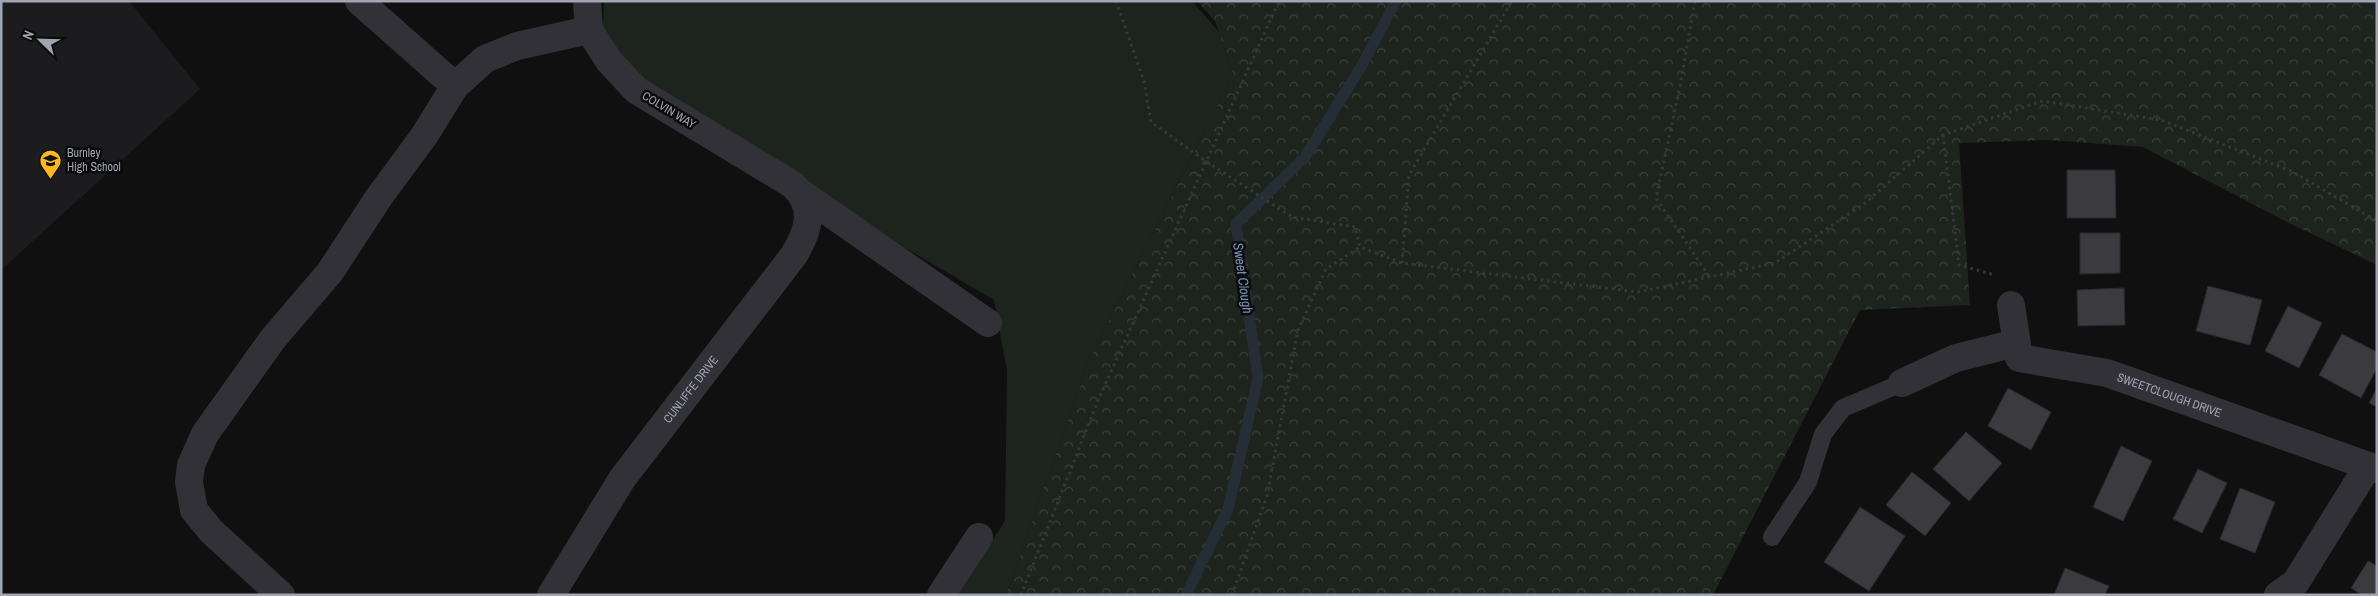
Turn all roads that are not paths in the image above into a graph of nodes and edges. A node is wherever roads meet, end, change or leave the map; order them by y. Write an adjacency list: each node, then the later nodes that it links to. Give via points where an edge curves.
1 (359, 1): 4 (street)
2 (588, 1): 3 (street)
3 (589, 30): 4 (street, via 516,46 485,59); 5 (street, COLVIN WAY, via 609,61 636,90)
4 (454, 86): 13 (street, via 424,136 330,272 272,340 205,434 191,465 189,482 194,510 211,531)
5 (798, 190): 7 (street, COLVIN WAY); 14 (street, CUNLIFFE DRIVE, via 808,208 808,224 794,255 622,479)
6 (2011, 304): 8 (street, SWEETCLOUGH DRIVE)
7 (988, 323)
8 (2016, 343): 9 (street, via 1956,358); 10 (street, SWEETCLOUGH DRIVE, via 2018,358 2107,373)
9 (1902, 383): 12 (lane, via 1843,408 1823,434 1808,482)
10 (2372, 467): 16 (street, SWEETCLOUGH DRIVE, via 2296,582)
11 (979, 537): 15 (street)
12 (1772, 537)
13 (281, 595)
14 (551, 595)
15 (941, 595)
16 (2278, 595)

